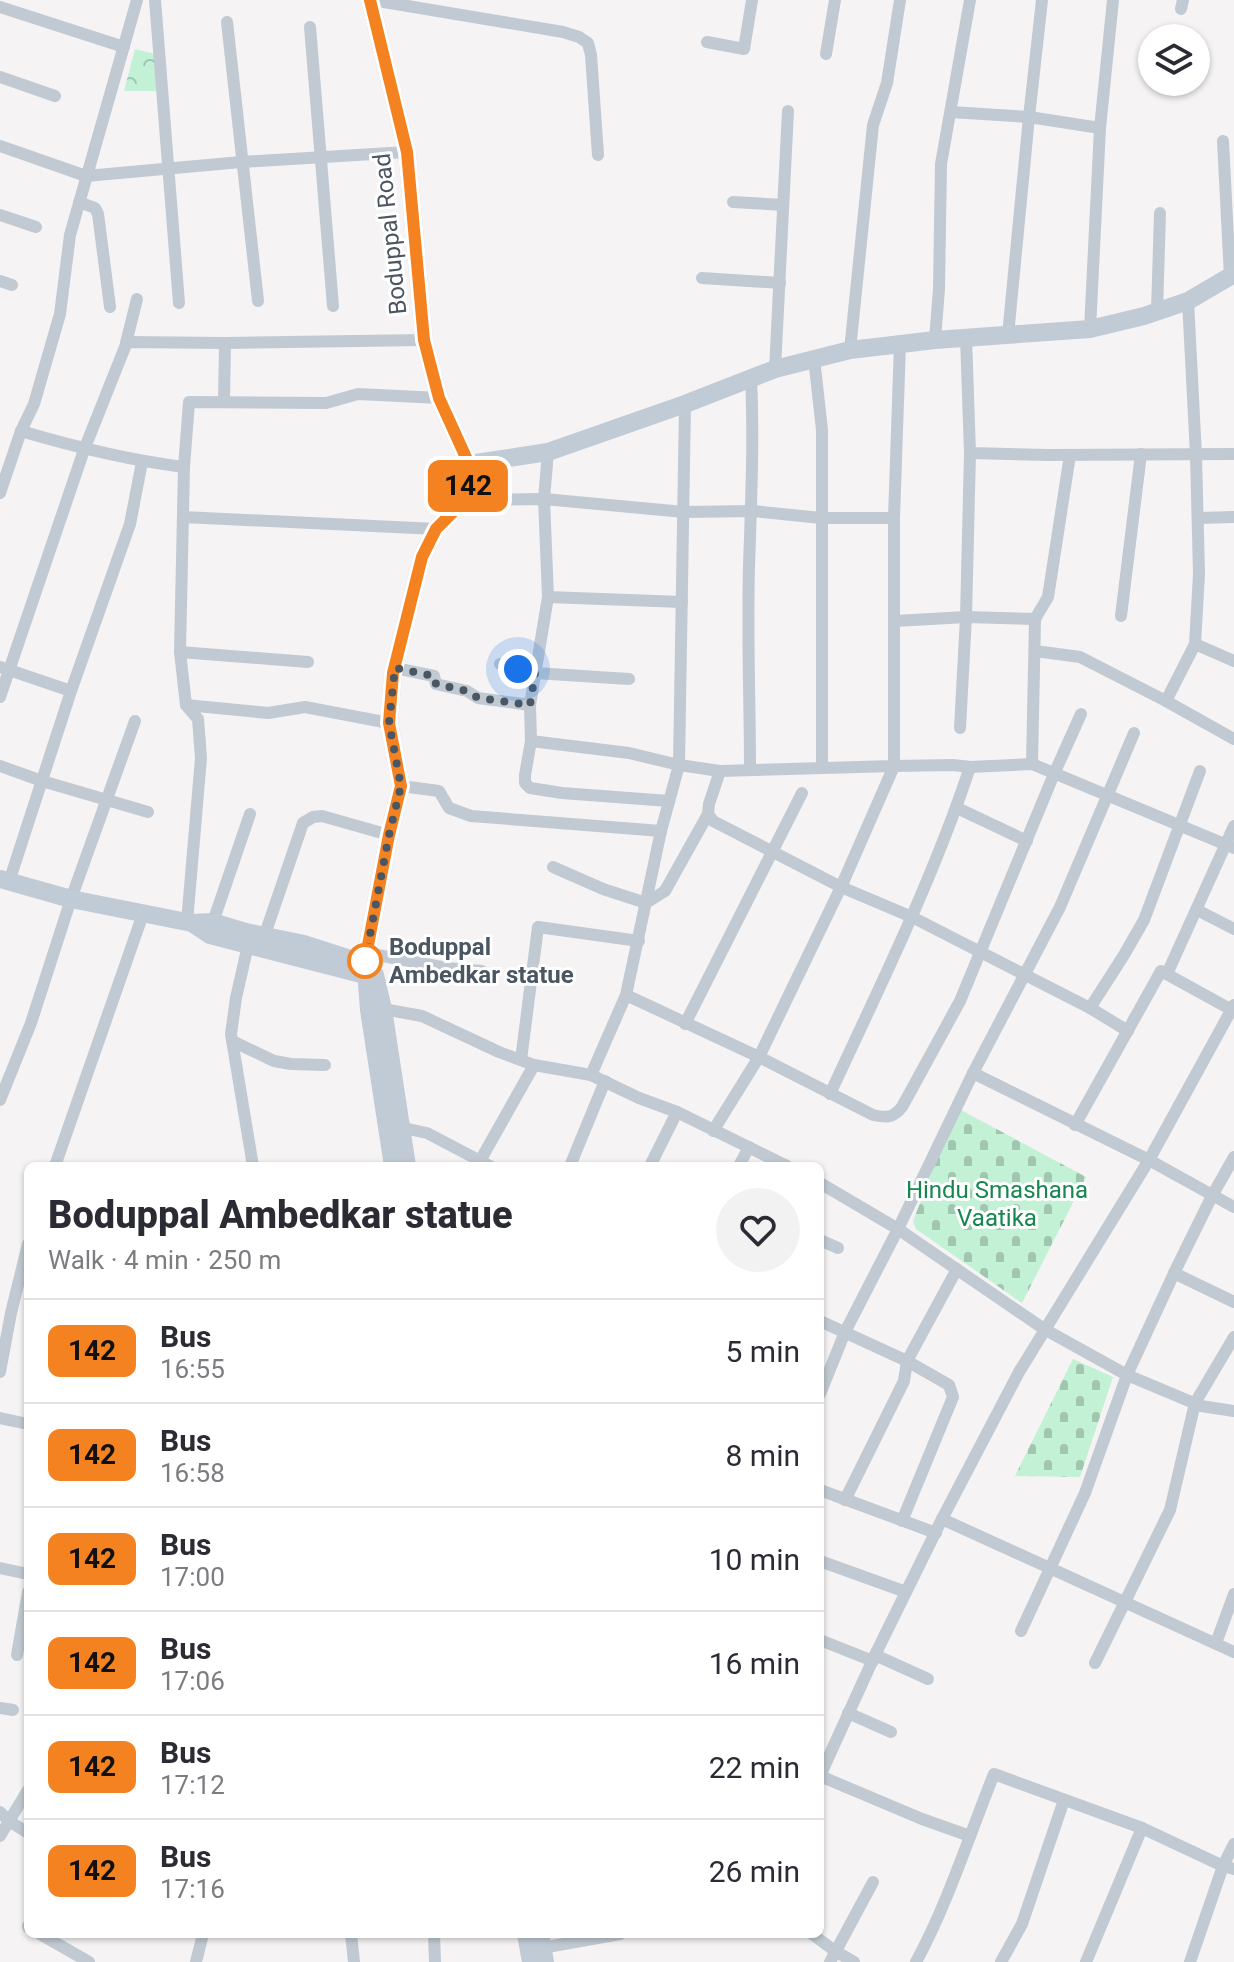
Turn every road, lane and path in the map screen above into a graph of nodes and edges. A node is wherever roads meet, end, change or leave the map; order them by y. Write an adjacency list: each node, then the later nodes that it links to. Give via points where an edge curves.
1 (137, 0): 14 (street)
2 (155, 0): 28 (street)
3 (371, 0): 24 (street, Boduppal Road); 25 (street, via 563,32 588,43)
4 (752, 0): 13 (street, via 744,49)
5 (835, 0): 15 (street)
6 (900, 0): 54 (street, via 887,83 873,125)
7 (970, 0): 19 (street)
8 (1042, 0): 20 (street)
9 (1113, 0): 21 (street)
10 (0, 7): 14 (street)
11 (227, 22): 27 (street)
12 (310, 27): 26 (street)
13 (707, 42)
14 (124, 47): 29 (street)
15 (826, 54)
16 (0, 77): 17 (street)
17 (55, 96)
18 (788, 111): 32 (street)
19 (951, 112): 20 (street); 50 (street, via 941,164)
20 (1029, 117): 21 (street); 47 (street)
21 (1100, 128): 46 (street)
22 (1223, 141): 36 (street)
23 (0, 146): 29 (street)
24 (407, 152): 26 (street); 49 (street, Boduppal Road)
25 (598, 155)
26 (322, 157): 27 (street); 43 (street)
27 (241, 162): 28 (street); 40 (street)
28 (170, 169): 29 (street); 42 (street)
29 (86, 176): 30 (street)
30 (79, 202): 44 (street, via 98,214); 61 (street, via 60,314)
31 (733, 202): 32 (street)
32 (783, 205): 38 (street)
33 (1160, 213): 45 (street)
34 (0, 215): 35 (street)
35 (36, 227)
36 (1232, 276): 41 (street)
37 (702, 278): 38 (street)
38 (780, 283): 56 (street)
39 (137, 299): 51 (street)
40 (258, 301)
41 (1188, 301): 45 (street); 68 (street)
42 (179, 303)
43 (333, 306)
44 (110, 307)
45 (1157, 312): 46 (street)
46 (1090, 329): 47 (street)
47 (1008, 335): 48 (street)
48 (966, 337): 50 (street); 64 (street)
49 (424, 340): 52 (street); 58 (street, Boduppal Road)
50 (935, 340): 53 (street)
51 (126, 343): 52 (street); 62 (street)
52 (225, 343): 59 (street)
53 (900, 344): 54 (street); 80 (street)
54 (850, 350): 55 (street)
55 (814, 358): 56 (street); 79 (street, via 822,430)
56 (775, 369): 57 (street)
57 (751, 378): 60 (street); 75 (street)
58 (439, 398): 59 (street, via 358,394 326,403); 70 (street, Boduppal Road)
59 (224, 402): 71 (street, via 189,402)
60 (685, 404): 63 (street); 76 (street)
61 (21, 431): 62 (street); 72 (street)
62 (84, 450): 69 (street); 96 (street)
63 (548, 452): 70 (street); 73 (street)
64 (970, 453): 67 (street); 86 (street)
65 (1141, 454): 67 (street); 68 (street); 85 (street)
66 (1234, 454): 68 (street)
67 (1070, 455): 87 (street, via 1048,597)
68 (1196, 455): 81 (street)
69 (142, 462): 71 (street); 99 (street, via 130,524)
70 (469, 464): 74 (street)
71 (184, 467): 77 (street)
72 (0, 493)
73 (544, 499): 74 (street); 76 (street); 83 (street)
74 (465, 500): 82 (street)
75 (753, 511): 76 (street); 79 (street); 117 (street)
76 (684, 512): 84 (street)
77 (183, 517): 82 (street); 91 (street)
78 (1234, 517): 81 (street)
79 (821, 518): 80 (street); 115 (street)
80 (894, 518): 88 (street)
81 (1198, 518): 89 (street)
82 (436, 529): 95 (street, via 422,557)
83 (548, 597): 84 (street); 97 (street)
84 (682, 602): 112 (street)
85 (1121, 616)
86 (966, 617): 87 (street); 88 (street); 107 (street)
87 (1035, 619): 90 (street)
88 (895, 621): 114 (street)
89 (1195, 644): 92 (street); 101 (street)
90 (1035, 651): 101 (street, via 1080,657); 111 (street)
91 (180, 652): 93 (street); 102 (street)
92 (1234, 661)
93 (308, 662)
94 (500, 664): 97 (street)
95 (395, 668): 103 (street, via 434,676 436,684 478,698); 106 (street)
96 (4, 669): 99 (street); 100 (street)
97 (535, 673): 98 (street); 103 (street)
98 (629, 679)
99 (71, 691): 121 (street)
100 (0, 697)
101 (1166, 701): 109 (street)
102 (186, 705): 106 (street, via 268,713 305,707); 147 (street, via 198,719 201,758)
103 (530, 705): 110 (street)
104 (1081, 714): 120 (street)
105 (135, 721): 125 (street)
106 (389, 723): 122 (street)
107 (960, 728)
108 (1134, 733): 124 (street)
109 (1234, 739)
110 (531, 741): 112 (street); 126 (street, via 525,775 530,788)
111 (1032, 764): 116 (street); 120 (street)
112 (679, 765): 118 (street); 126 (street)
113 (0, 766): 121 (street)
114 (894, 766): 115 (street); 116 (street); 140 (street)
115 (822, 767): 117 (street)
116 (970, 767): 127 (street)
117 (750, 769): 118 (street)
118 (720, 771): 130 (street)
119 (1200, 771): 131 (street)
120 (1054, 774): 124 (street); 135 (street)
121 (42, 781): 125 (street); 139 (street)
122 (401, 786): 133 (street, via 439,791 449,808 471,816); 134 (street)
123 (802, 793): 137 (street)
124 (1108, 795): 131 (street); 155 (street)
125 (107, 800): 128 (street); 141 (street)
126 (669, 801): 133 (street)
127 (957, 808): 135 (street); 145 (street)
128 (148, 812)
129 (250, 814): 146 (street)
130 (708, 814): 137 (street); 142 (street, via 665,891)
131 (1181, 825): 136 (street); 158 (street, via 1144,920)
132 (1234, 826): 136 (street)
133 (661, 831): 142 (street)
134 (389, 835): 150 (street, via 322,816 303,823); 152 (street)
135 (1027, 841): 151 (street)
136 (1230, 846): 143 (street)
137 (772, 852): 140 (street); 160 (street)
138 (553, 867): 142 (street)
139 (5, 880): 141 (street)
140 (841, 887): 145 (street); 163 (street)
141 (71, 899): 144 (street); 171 (street)
142 (646, 903): 149 (street)
143 (1197, 910): 148 (street); 154 (street)
144 (143, 914): 147 (street); 179 (street)
145 (912, 917): 151 (street); 170 (street)
146 (213, 922): 147 (street); 150 (street)
147 (190, 923): 150 (street, via 210,935)
148 (1234, 929)
149 (639, 941): 156 (street); 164 (street, via 538,927)
150 (258, 942): 152 (street, via 304,944); 162 (street, via 236,998)
151 (981, 952): 155 (street); 170 (street, via 960,1001 896,1115 873,1115)
152 (366, 967): 153 (street); 159 (street); 174 (street, via 369,1010)
153 (482, 971)
154 (1167, 974): 157 (street); 161 (street, via 1161,971)
155 (1025, 975): 158 (street); 167 (street)
156 (626, 995): 160 (street); 168 (street)
157 (1233, 1007): 178 (street)
158 (1090, 1008): 161 (street)
159 (383, 1009): 164 (street, via 422,1016); 174 (street)
160 (685, 1024): 163 (street)
161 (1128, 1031): 173 (street)
162 (232, 1041): 165 (street, via 274,1061); 180 (street)
163 (759, 1057): 170 (street); 175 (street)
164 (521, 1060): 166 (street)
165 (325, 1065)
166 (534, 1065): 168 (street); 184 (street)
167 (973, 1073): 173 (street); 192 (street)
168 (591, 1075): 169 (street)
169 (605, 1081): 172 (street); 185 (street)
170 (830, 1094)
171 (0, 1100)
172 (677, 1112): 175 (street); 186 (street)
173 (1075, 1125): 178 (street)
174 (394, 1126): 181 (street); 182 (street); 183 (street, via 427,1133)
175 (713, 1131): 176 (street)
176 (749, 1147): 187 (street); 188 (street)
177 (1234, 1157): 190 (street)
178 (1149, 1160): 190 (street); 200 (street)
179 (56, 1162)
180 (252, 1162)
181 (393, 1162)
182 (406, 1162)
183 (481, 1162)
184 (486, 1162)
185 (572, 1162)
186 (652, 1162)
187 (741, 1162)
188 (779, 1162)
189 (824, 1185): 192 (street)
190 (1212, 1196): 191 (street); 197 (street)
191 (1234, 1207)
192 (898, 1229): 196 (street); 201 (street)
193 (824, 1242): 194 (street)
194 (838, 1248)
195 (24, 1260): 204 (street)
196 (957, 1269): 200 (street); 203 (street)
197 (1174, 1273): 198 (street); 205 (street)
198 (1234, 1302)
199 (824, 1323): 201 (street)
200 (1044, 1329): 205 (street); 213 (street)
201 (845, 1332): 203 (street); 206 (street)
202 (1234, 1337): 207 (street)
203 (907, 1361): 212 (street, via 904,1381); 214 (street, via 949,1385 953,1397)
204 (0, 1372)
205 (1127, 1375): 207 (street); 218 (street, via 1085,1493)
206 (824, 1384)
207 (1195, 1403): 208 (street); 222 (street, via 1170,1510)
208 (1234, 1411)
209 (0, 1418): 210 (street)
210 (24, 1423)
211 (824, 1492): 212 (street)
212 (845, 1500): 214 (street)
213 (942, 1519): 215 (street); 218 (street)
214 (902, 1521): 215 (street)
215 (936, 1533): 220 (street)
216 (824, 1562): 220 (street)
217 (0, 1568): 219 (street)
218 (1051, 1568): 222 (street); 224 (street)
219 (24, 1573)
220 (906, 1592): 229 (street)
221 (1234, 1594): 226 (street)
222 (1126, 1602): 226 (street); 230 (street)
223 (24, 1615): 228 (street)
224 (1021, 1631)
225 (824, 1641): 229 (street)
226 (1216, 1643): 227 (street)
227 (1234, 1652)
228 (17, 1655)
229 (874, 1658): 231 (street); 232 (street)
230 (1095, 1663)
231 (928, 1679)
232 (848, 1713): 233 (street); 234 (street)
233 (891, 1732)
234 (824, 1767)
235 (824, 1778): 242 (street)
236 (24, 1795): 238 (street)
237 (1064, 1800): 239 (street); 242 (street, via 994,1774); 260 (street, via 1022,1924)
238 (5, 1817): 240 (street); 241 (street)
239 (1142, 1828): 244 (street); 261 (street)
240 (24, 1830)
241 (0, 1836)
242 (970, 1836): 259 (street)
243 (1234, 1844): 244 (street)
244 (1229, 1867): 262 (street)
245 (873, 1882): 253 (street)
246 (47, 1938): 254 (street)
247 (202, 1938): 255 (street)
248 (351, 1938): 256 (street)
249 (434, 1938): 257 (street)
250 (596, 1938): 252 (street)
251 (815, 1938): 253 (street)
252 (535, 1948)
253 (832, 1957): 258 (street)
254 (89, 1962)
255 (196, 1962)
256 (354, 1962)
257 (435, 1962)
258 (854, 1962)
259 (916, 1962)
260 (1001, 1962)
261 (1086, 1962)
262 (1190, 1962)

